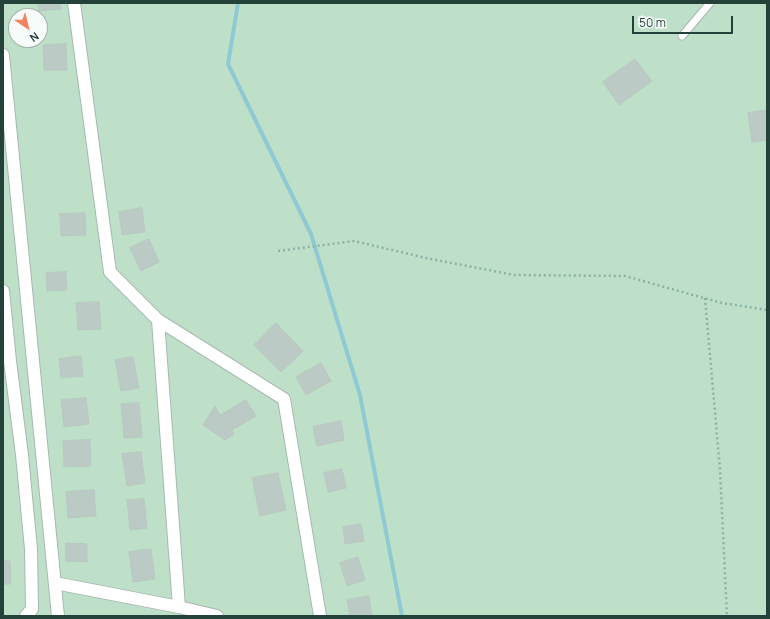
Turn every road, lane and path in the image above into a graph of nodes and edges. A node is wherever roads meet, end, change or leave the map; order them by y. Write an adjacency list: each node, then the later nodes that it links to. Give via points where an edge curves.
1 (74, 3): 9 (street, via 110,272)
2 (710, 3): 3 (lane)
3 (682, 36)
4 (3, 55): 10 (street)
5 (278, 251): 7 (path, via 354,242 514,276 625,276)
6 (3, 291): 12 (street, via 31,549 32,609)
7 (705, 298): 8 (path); 16 (path, via 720,470)
8 (767, 310)
9 (158, 320): 11 (street); 15 (street, via 284,399)
10 (55, 584): 11 (street); 13 (street)
11 (179, 607): 14 (street)
12 (26, 616)
13 (58, 616)
14 (217, 616)
15 (320, 616)
16 (727, 616)

